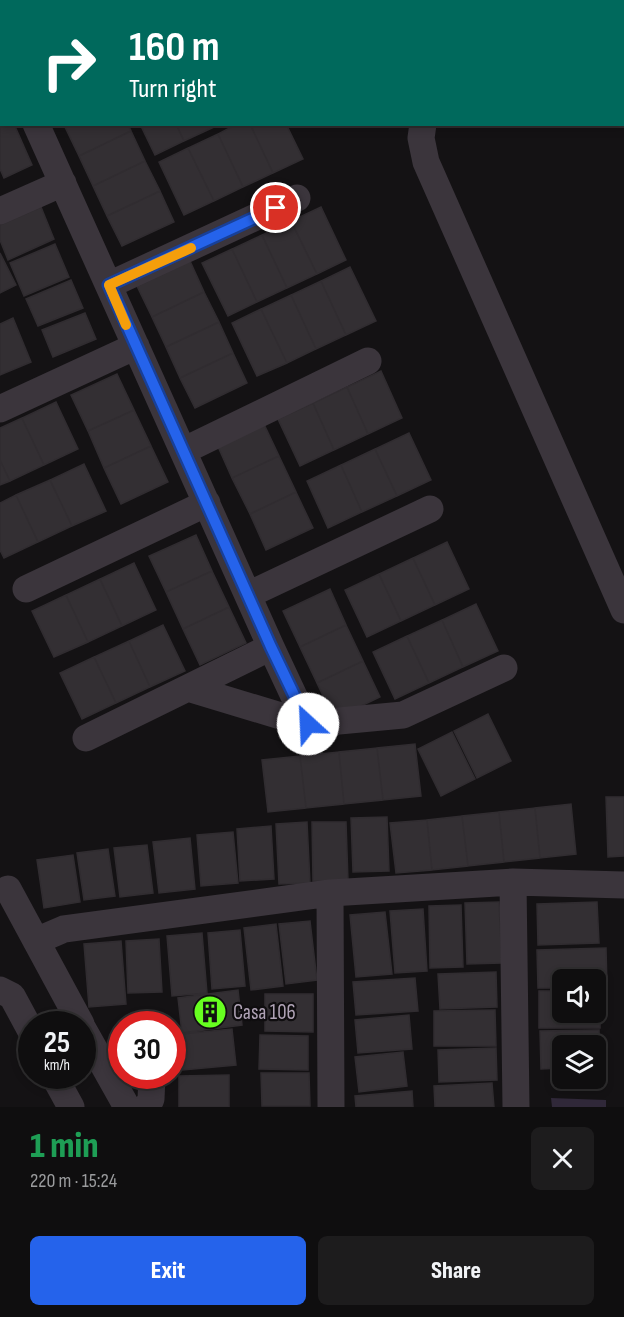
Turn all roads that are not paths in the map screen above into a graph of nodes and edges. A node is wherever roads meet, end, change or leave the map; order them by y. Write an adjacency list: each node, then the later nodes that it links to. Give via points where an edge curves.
1 (37, 126): 3 (street)
2 (423, 126): 15 (street, via 426,162)
3 (63, 183): 5 (street); 6 (street)
4 (297, 198): 6 (street)
5 (0, 211)
6 (109, 285): 7 (street)
7 (136, 346): 9 (street); 10 (street)
8 (368, 362): 10 (street)
9 (0, 409)
10 (183, 451): 11 (street)
11 (207, 503): 13 (street); 14 (street)
12 (430, 509): 14 (street)
13 (26, 589)
14 (248, 595): 16 (street)
15 (624, 610)
16 (271, 647): 18 (street); 19 (street)
17 (504, 668): 19 (street, via 403,715)
18 (188, 688): 19 (street); 20 (street)
19 (308, 724)
20 (87, 738)
21 (513, 882): 22 (street); 24 (street); 36 (street)
22 (624, 885)
23 (8, 889): 25 (street)
24 (330, 893): 25 (street, via 64,929); 35 (street)
25 (36, 941): 28 (street)
26 (0, 990): 27 (street, via 12,996)
27 (20, 1011)
28 (74, 1011)
29 (96, 1051): 33 (street)
30 (61, 1089): 32 (street)
31 (151, 1089): 34 (street)
32 (71, 1107)
33 (127, 1107)
34 (147, 1107)
35 (331, 1107)
36 (516, 1107)

